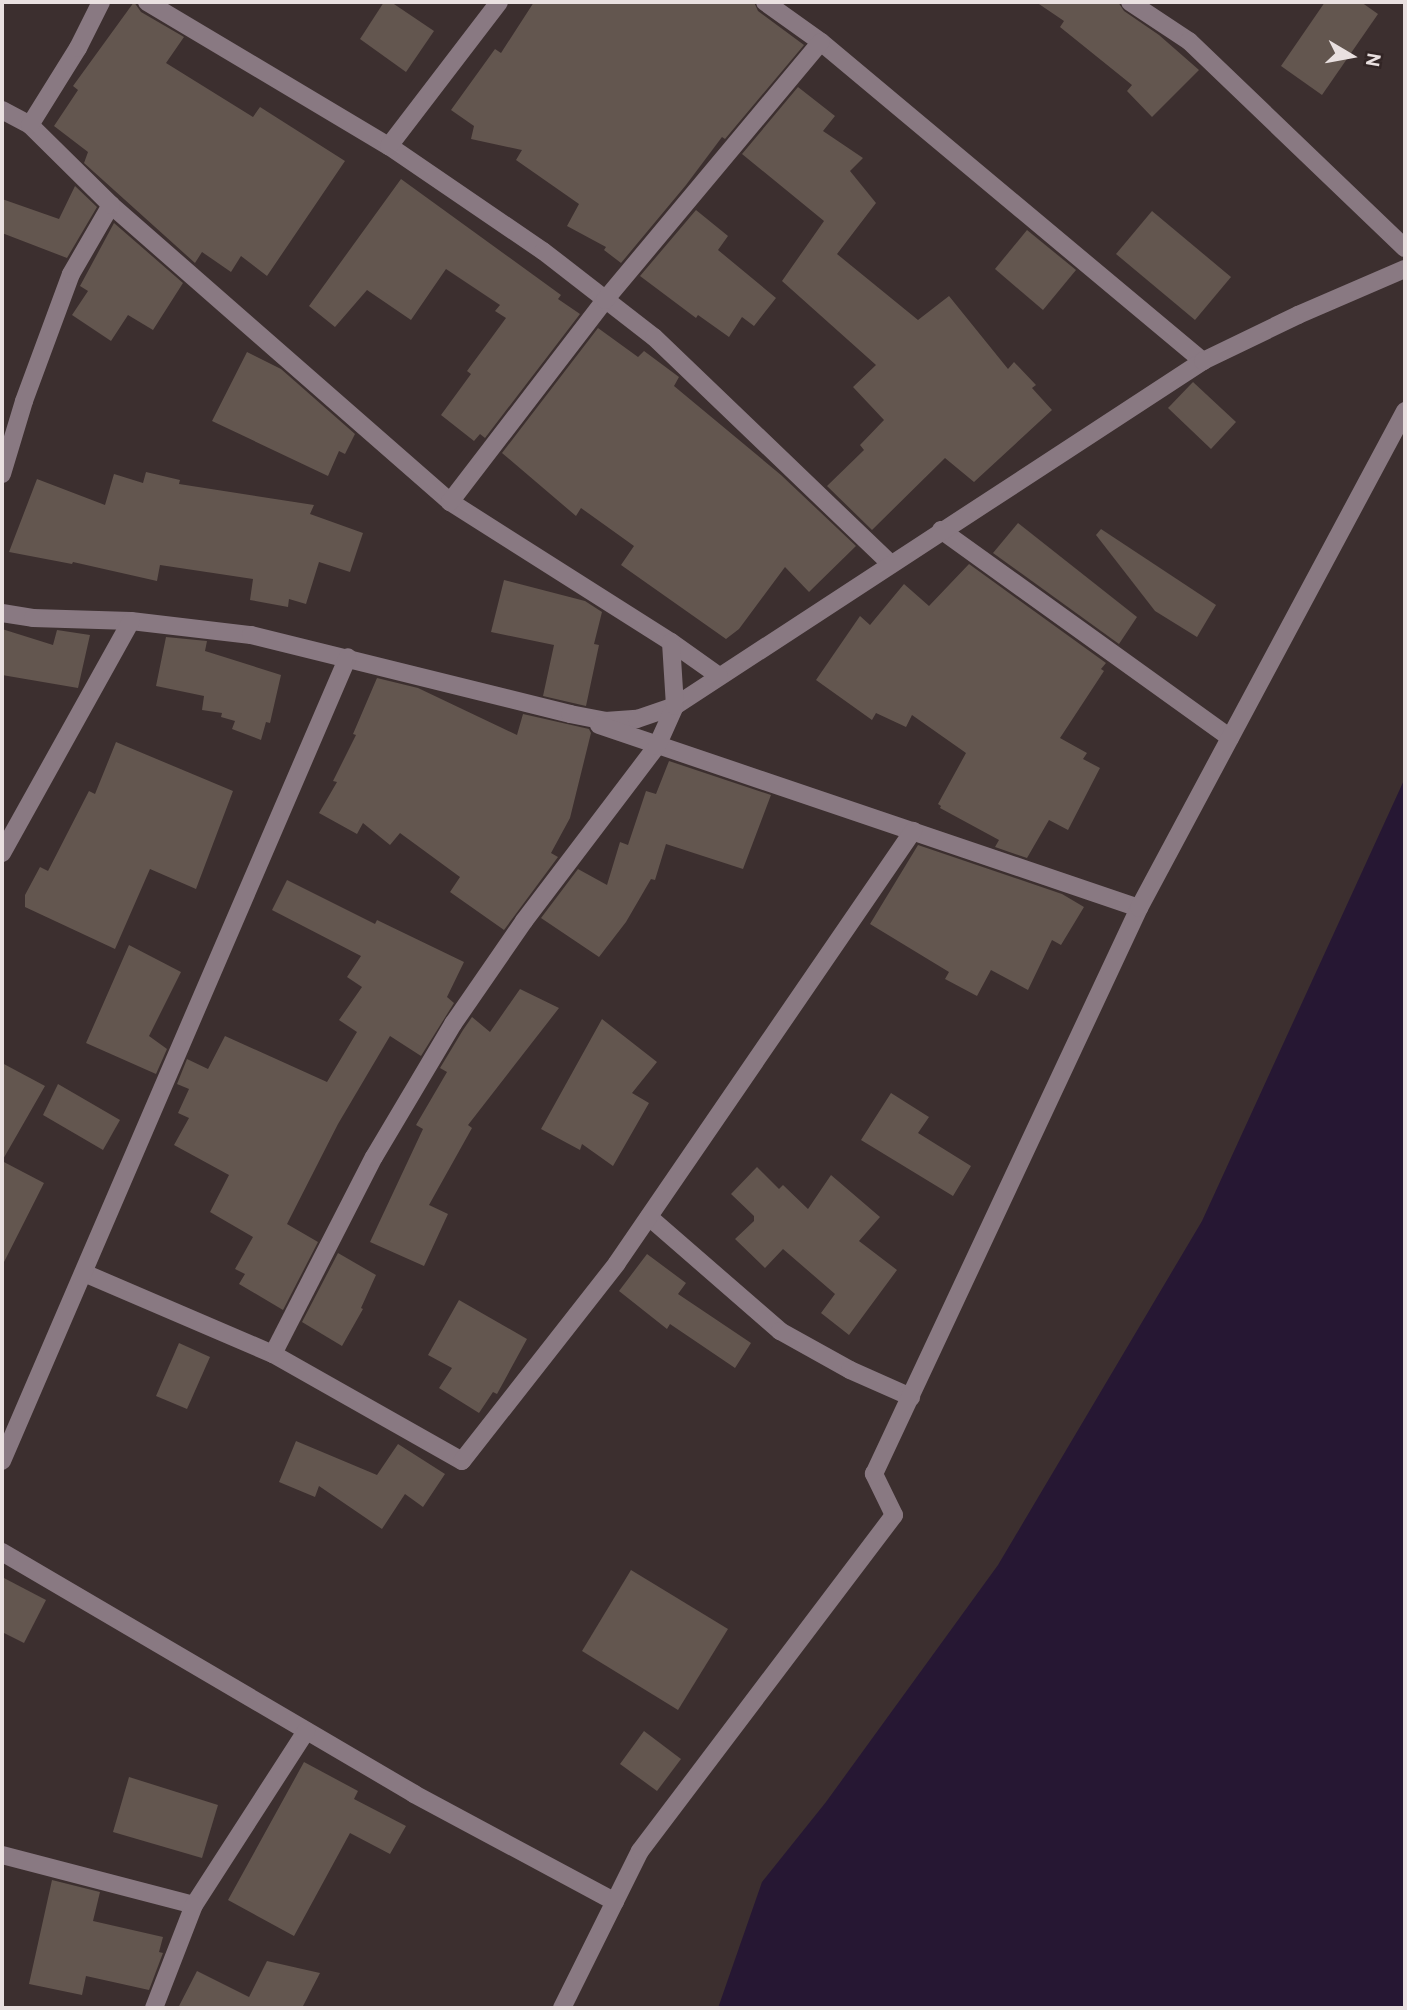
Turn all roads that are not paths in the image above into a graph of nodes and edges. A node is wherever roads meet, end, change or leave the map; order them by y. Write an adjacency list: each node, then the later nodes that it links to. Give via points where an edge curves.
1 (101, 2): 8 (street)
2 (147, 2): 9 (street)
3 (499, 2): 9 (street)
4 (765, 2): 6 (street)
5 (1130, 2): 11 (street, via 1189,41)
6 (821, 41): 13 (street); 14 (street)
7 (2, 110): 8 (street)
8 (30, 125): 10 (street)
9 (389, 146): 13 (street)
10 (111, 205): 16 (street, via 71,274); 17 (street)
11 (1405, 248)
12 (1405, 269): 14 (street)
13 (605, 300): 17 (street); 19 (street, via 654,337)
14 (1203, 361): 18 (street)
15 (1405, 411): 27 (street)
16 (2, 474)
17 (450, 502): 22 (street)
18 (941, 530): 19 (street); 27 (street)
19 (890, 563): 24 (street)
20 (2, 613): 21 (street)
21 (131, 621): 23 (street, via 251,635); 30 (street)
22 (671, 642): 24 (street); 25 (street)
23 (348, 657): 26 (street); 33 (street)
24 (719, 676): 25 (street)
25 (675, 706): 26 (street, via 637,719 605,721); 28 (street)
26 (570, 714): 28 (street)
27 (1230, 738): 31 (street)
28 (657, 746): 29 (street); 34 (street, via 524,921 453,1024 374,1157)
29 (913, 831): 31 (street); 32 (street)
30 (2, 853)
31 (1139, 908): 35 (street)
32 (649, 1217): 34 (street, via 462,1461); 35 (street, via 780,1331)
33 (84, 1273): 34 (street); 36 (street)
34 (273, 1354)
35 (911, 1397): 40 (street, via 874,1474 894,1515 640,1851)
36 (2, 1461)
37 (2, 1552): 38 (street)
38 (306, 1731): 40 (street); 41 (street)
39 (2, 1855): 41 (street)
40 (615, 1902): 43 (street)
41 (194, 1905): 42 (street)
42 (154, 2008)
43 (562, 2008)

